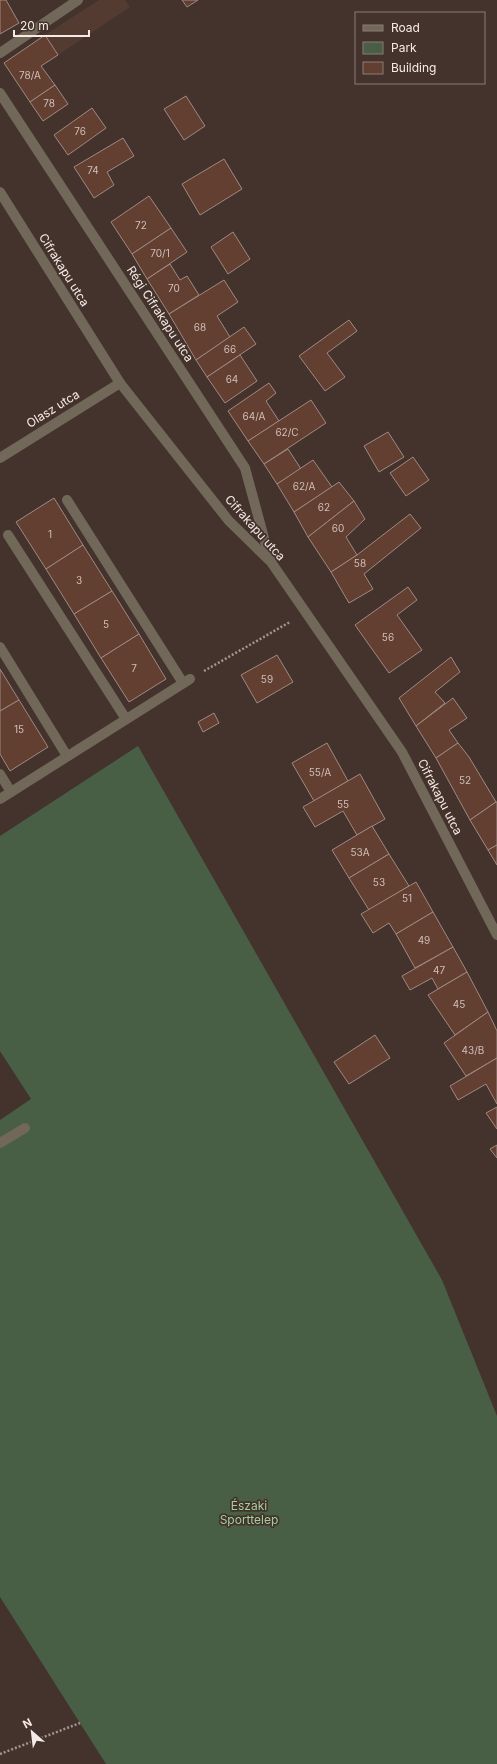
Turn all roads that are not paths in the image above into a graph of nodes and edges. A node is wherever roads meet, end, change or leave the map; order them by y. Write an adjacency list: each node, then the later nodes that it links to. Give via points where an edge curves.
1 (78, 0): 2 (street)
2 (0, 53)
3 (0, 92): 9 (street, Régi Cifrakapu utca, via 244,468)
4 (0, 192): 5 (street, Cifrakapu utca)
5 (120, 383): 6 (street, Olasz utca); 9 (street, Cifrakapu utca, via 229,521)
6 (0, 458)
7 (67, 500): 11 (street, via 187,681)
8 (8, 535): 11 (street)
9 (271, 562): 16 (street, Cifrakapu utca, via 402,752)
10 (0, 647): 12 (street)
11 (126, 719): 12 (street)
12 (68, 756): 14 (street)
13 (0, 774): 14 (street)
14 (11, 792): 15 (street)
15 (0, 799)
16 (497, 934)
17 (24, 1128): 18 (street)
18 (0, 1144)

